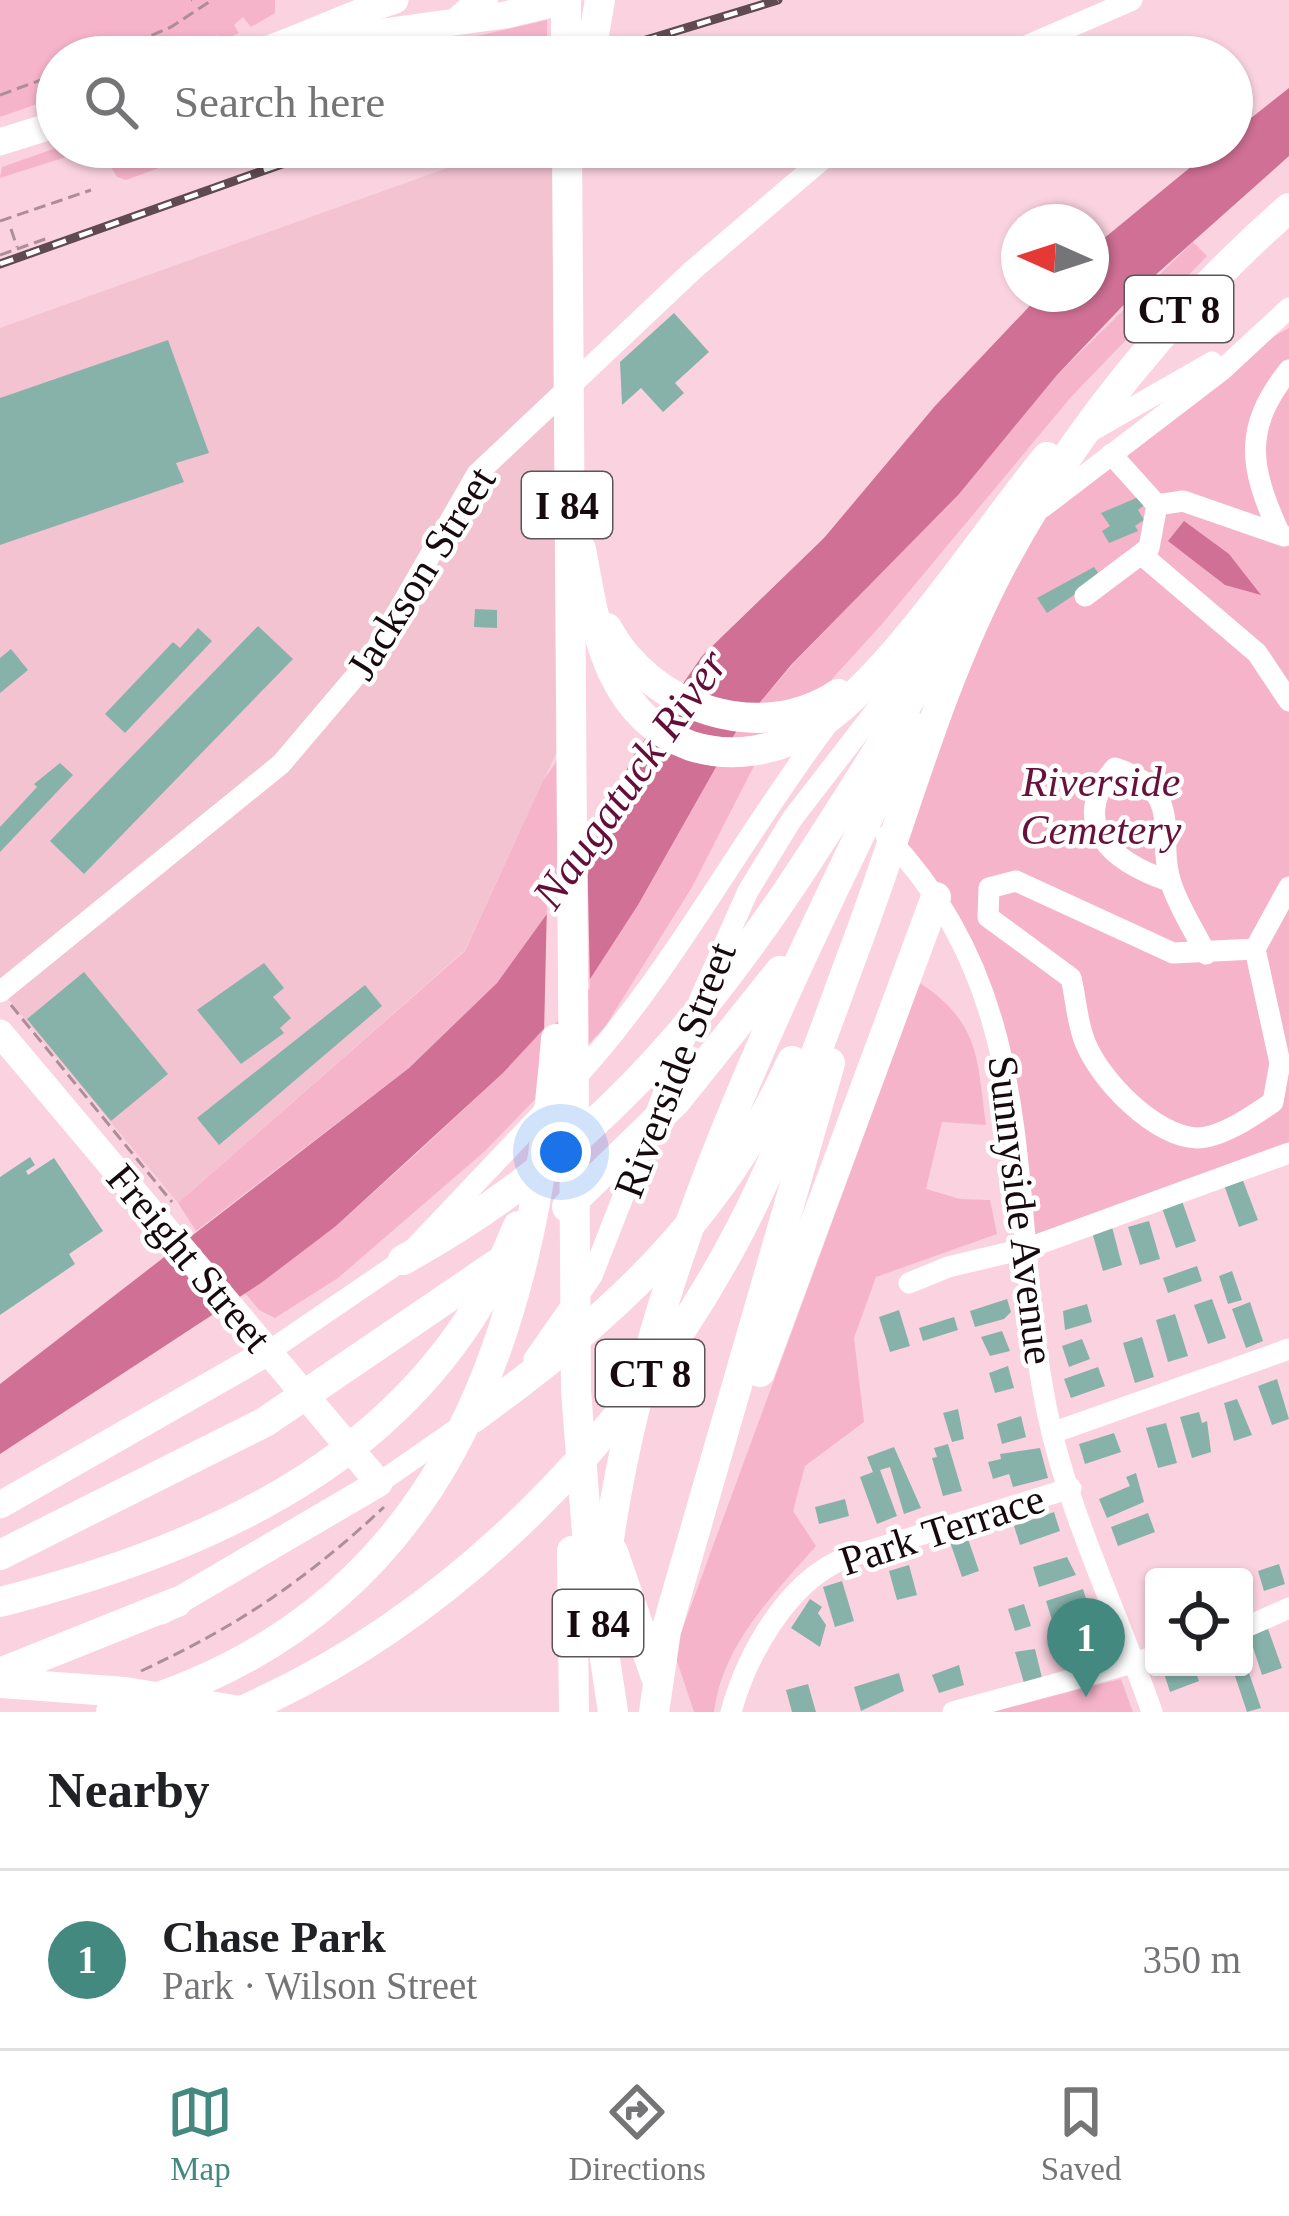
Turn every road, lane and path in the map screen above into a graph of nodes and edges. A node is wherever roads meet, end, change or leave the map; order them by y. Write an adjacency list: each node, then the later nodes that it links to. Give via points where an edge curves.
1 (212, 0): 8 (path)
2 (394, 0): 7 (main road, via 337,19)
3 (600, 0): 13 (highway)
4 (1132, 0): 14 (street)
5 (565, 5): 6 (main road); 12 (highway)
6 (466, 6): 11 (main road)
7 (326, 32): 9 (main road); 10 (main road)
8 (150, 36)
9 (313, 36)
10 (343, 36)
11 (351, 36)
12 (566, 36)
13 (594, 36)
14 (1049, 36)
15 (36, 82): 16 (path)
16 (0, 95)
17 (36, 131): 18 (main road)
18 (0, 142)
19 (566, 168): 34 (highway, I 84)
20 (812, 168): 53 (street, Jackson Street, via 477,474 371,658 281,764)
21 (91, 190): 23 (path)
22 (1288, 208): 32 (highway, CT 8, via 1201,286); 34 (highway, via 1192,289 1110,375 866,672 827,702 763,718 721,714 680,701 646,678 603,622); 47 (highway, CT 8, via 1157,340 1058,472 975,618)
23 (0, 221)
24 (11, 230): 27 (path)
25 (48, 238): 27 (path)
26 (0, 245): 28 (path)
27 (18, 249): 28 (path)
28 (2, 255)
29 (1289, 308): 30 (street, Riverside Street)
30 (1260, 335): 33 (street, Riverside Street); 44 (street, Riverside Street, via 1020,472)
31 (1289, 370): 35 (street, via 1256,421)
32 (1078, 420): 34 (highway, via 849,699 791,740 744,752 681,742 628,701 596,626); 41 (highway, CT 8)
33 (1111, 454): 36 (street); 45 (street, Riverside Street, via 1013,535)
34 (567, 478): 43 (highway, I 84)
35 (1264, 495): 37 (street); 38 (street)
36 (1157, 505): 37 (street, via 1183,501); 39 (street)
37 (1235, 518): 38 (street)
38 (1284, 536)
39 (1142, 555): 40 (street); 42 (street, via 1257,653)
40 (1085, 596)
41 (967, 611): 50 (highway, CT 8); 59 (highway, via 768,926 679,1041 500,1203)
42 (1289, 700)
43 (567, 763): 61 (highway, I 84); 70 (highway, via 553,1070 541,1147 518,1227 480,1306 426,1381 367,1438 295,1487 124,1564); 79 (highway, via 550,1107 516,1299 485,1386 441,1472 394,1535 329,1598 214,1673); 81 (highway, I 84)
44 (794, 770): 45 (street, Sunnyside Avenue); 59 (street, Riverside Street, via 622,1029)
45 (816, 786): 49 (street, Sunnyside Avenue, via 887,837); 64 (street, Riverside Street, via 727,932 592,1276 531,1363)
46 (1169, 881): 46 (street, via 1159,800 1140,776 1115,768 1093,810 1102,836 1125,866); 52 (street)
47 (874, 885): 64 (highway, via 774,1101 712,1204 611,1309); 74 (highway); 80 (highway, CT 8, via 763,1184 687,1320 624,1406 519,1521 440,1589 355,1651)
48 (1289, 886): 51 (street)
49 (935, 897): 58 (street, Sunnyside Avenue, via 1002,1043); 74 (highway)
50 (816, 923): 69 (highway, CT 8, via 676,1101 588,1190 461,1293 265,1422); 82 (highway, via 728,1119 670,1276 624,1451)
51 (1255, 949): 52 (street); 55 (street, via 1262,1001)
52 (1206, 954): 55 (street, via 1173,952 1016,881 989,888 988,917 1071,977 1085,1042 1116,1088 1162,1126 1198,1138 1246,1120 1273,1102)
53 (0, 992): 57 (path, via 164,1187)
54 (0, 1033): 57 (main road, Freight Street)
55 (1284, 1049)
56 (1289, 1154): 58 (street)
57 (166, 1215): 63 (main road, Freight Street)
58 (1028, 1248): 60 (street); 65 (street, Sunnyside Avenue)
59 (403, 1260): 63 (street, Riverside Street)
60 (909, 1283)
61 (576, 1346): 83 (highway, I 84, via 587,1546); 85 (highway, via 612,1546)
62 (1289, 1349): 65 (street)
63 (268, 1352): 67 (main road, Freight Street); 68 (main road, Riverside Street)
64 (454, 1432): 67 (street, Riverside Street)
65 (1052, 1433): 66 (street, Sunnyside Avenue)
66 (1071, 1488): 75 (street, Sunnyside Avenue); 86 (street, Park Terrace, via 813,1574 773,1625)
67 (384, 1492): 71 (main road, Riverside Street); 76 (path, via 327,1562 255,1614)
68 (0, 1505)
69 (0, 1555)
70 (0, 1602)
71 (177, 1602): 77 (highway); 78 (main road, Riverside Street)
72 (1289, 1608): 73 (street)
73 (1253, 1624)
74 (666, 1631): 84 (highway)
75 (1144, 1660): 87 (street); 88 (street, Sunnyside Avenue)
76 (148, 1668)
77 (0, 1673)
78 (0, 1686): 80 (highway, via 124,1692)
79 (111, 1712)
80 (242, 1712)
81 (574, 1712)
82 (593, 1712)
83 (613, 1712)
84 (654, 1712)
85 (670, 1712)
86 (731, 1712)
87 (953, 1712)
88 (1152, 1712)

